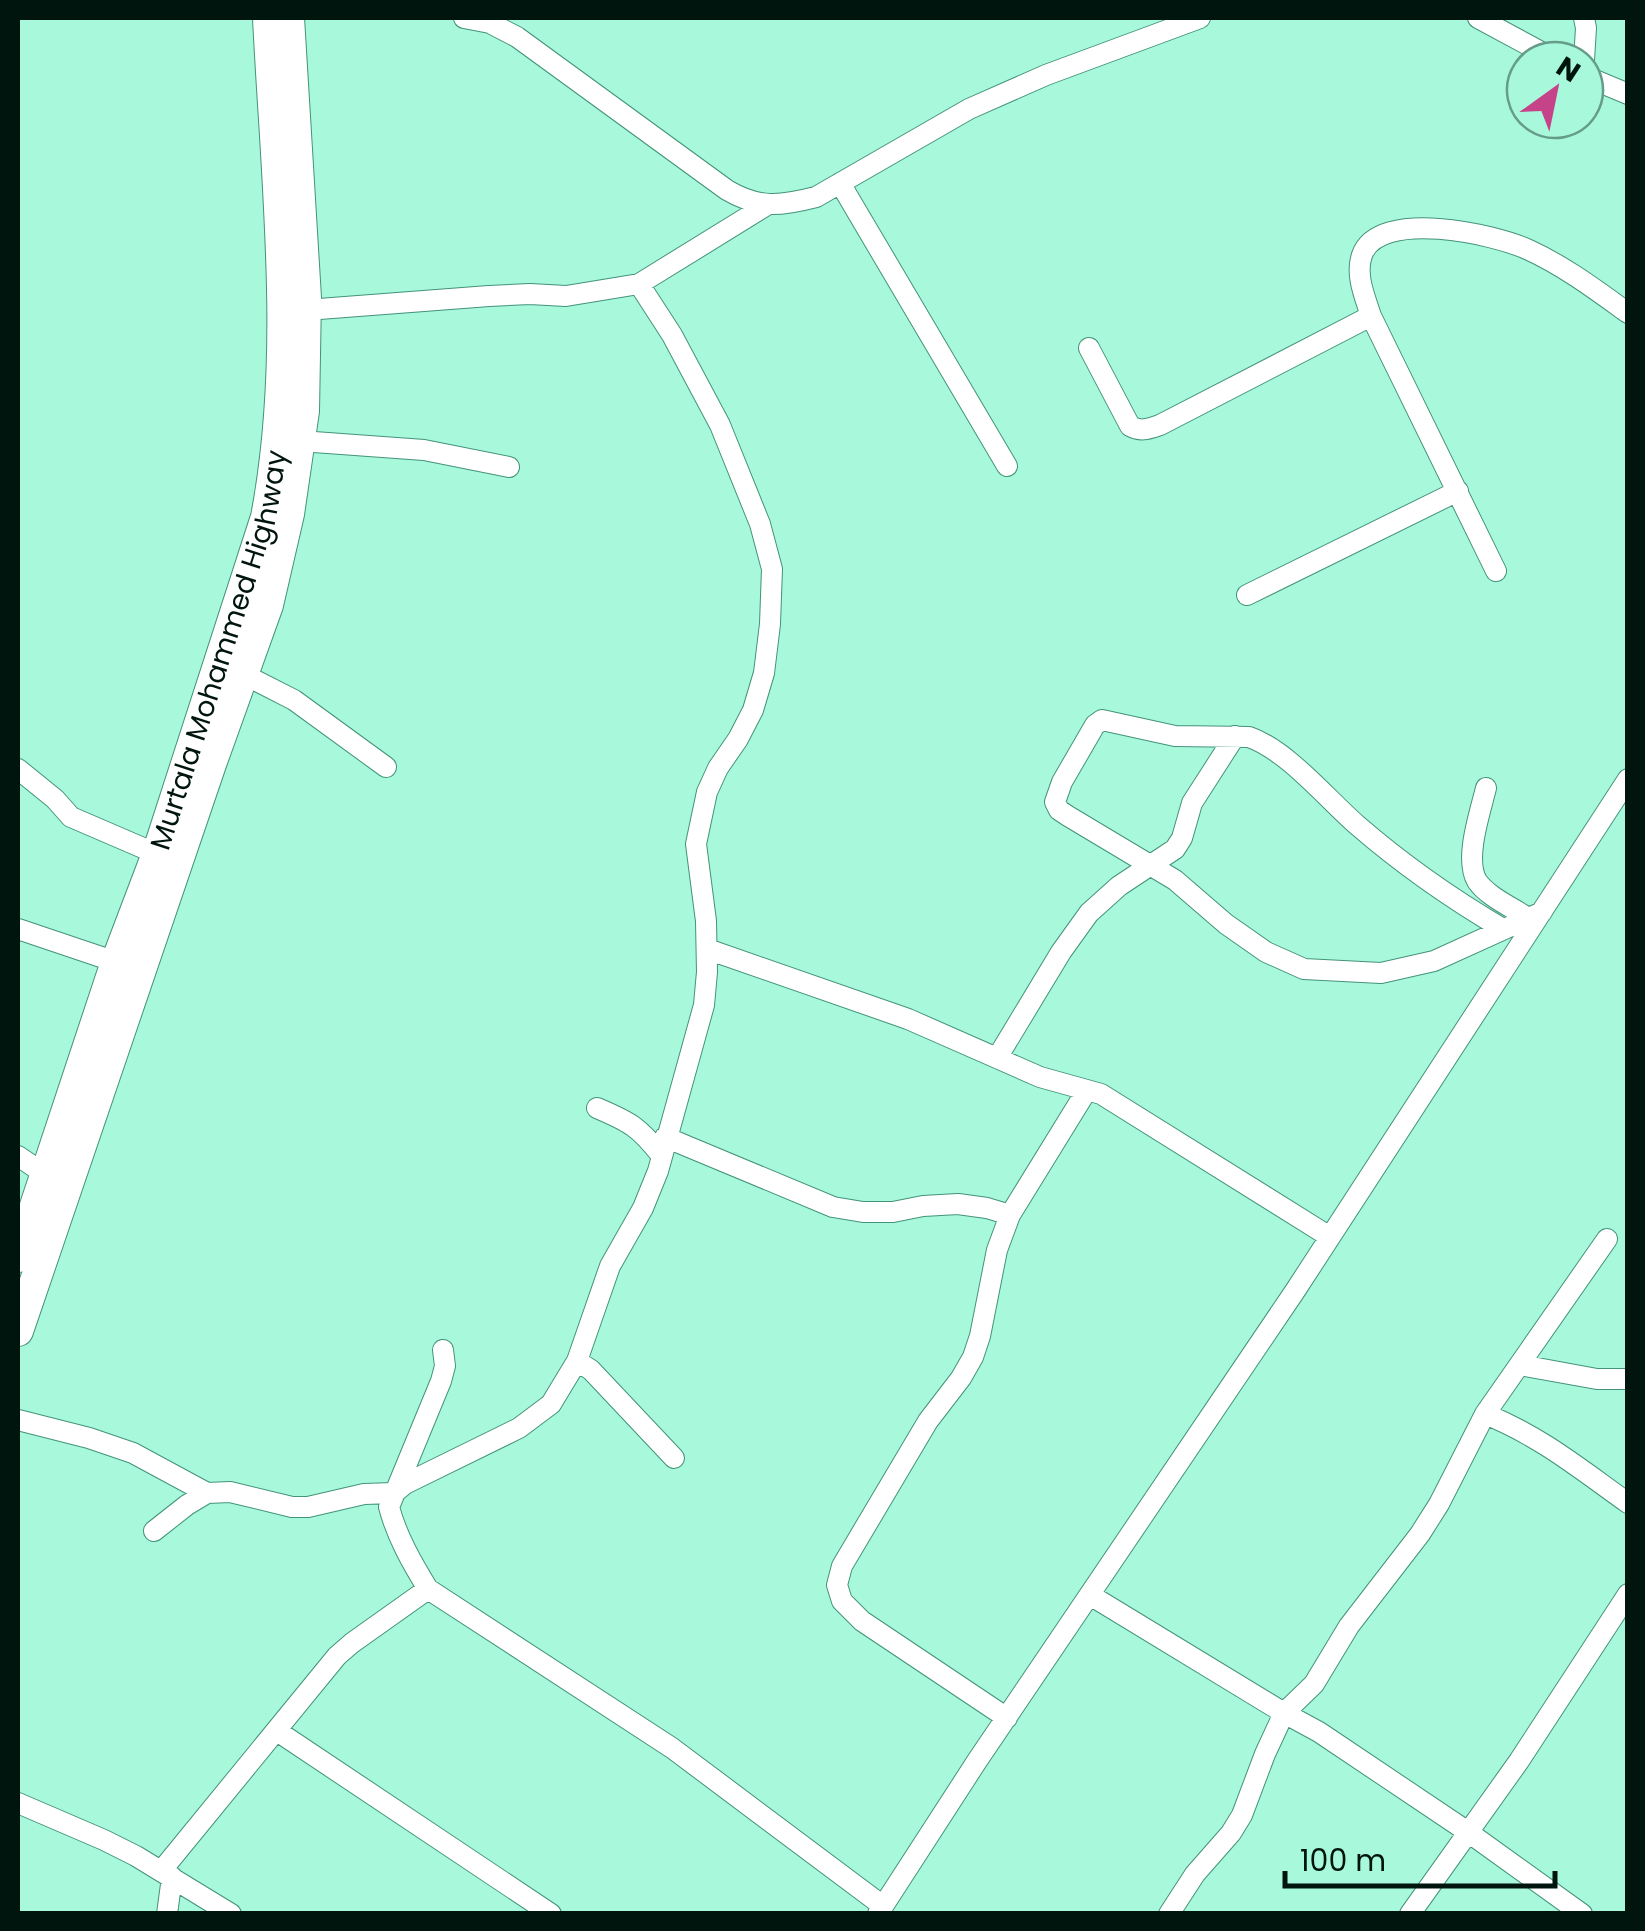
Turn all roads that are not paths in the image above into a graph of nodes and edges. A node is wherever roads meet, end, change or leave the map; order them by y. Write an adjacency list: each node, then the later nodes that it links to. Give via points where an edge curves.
1 (268, 18): 27 (highway, Murtala Mohammed Highway, via 282,302 276,466 266,517)
2 (289, 18): 11 (highway)
3 (464, 18): 6 (street)
4 (1200, 18): 8 (street, via 969,109)
5 (1478, 18): 7 (street)
6 (501, 23): 9 (street, via 728,190)
7 (1519, 40)
8 (840, 183): 9 (street, via 816,197); 17 (street)
9 (767, 205): 10 (street)
10 (639, 284): 11 (street, via 566,296); 32 (street, via 720,425 772,569 764,673 754,710 706,792 696,844)
11 (306, 310): 15 (highway)
12 (1628, 313): 13 (street, via 1523,247 1442,227 1392,232 1369,244 1360,261)
13 (1371, 316): 14 (street, via 1147,430 1130,426); 18 (street)
14 (1089, 348)
15 (300, 442): 16 (street, via 424,450); 21 (highway, via 268,605)
16 (508, 466)
17 (1007, 466)
18 (1458, 491): 19 (street); 20 (street)
19 (1496, 571)
20 (1247, 595)
21 (243, 674): 23 (street, via 294,700); 44 (highway)
22 (1234, 736): 28 (street, via 1192,803 1176,848); 28 (street, via 1174,736 1110,721 1095,724 1055,802); 31 (street, via 1259,740 1413,869)
23 (386, 767)
24 (18, 769): 27 (street, via 71,816)
25 (1628, 779): 29 (street)
26 (1486, 788): 29 (street, via 1471,860 1475,878 1494,896)
27 (157, 854): 33 (highway, Murtala Mohammed Highway)
28 (1150, 863): 31 (street, via 1266,952 1304,968 1381,974 1434,961); 34 (street, via 1088,912)
29 (1535, 915): 31 (street); 41 (street)
30 (18, 929): 33 (street)
31 (1503, 930)
32 (707, 949): 34 (street, via 908,1019); 37 (street, via 704,1005)
33 (116, 962): 39 (highway, Murtala Mohammed Highway)
34 (996, 1058): 35 (street)
35 (1086, 1090): 40 (street); 41 (street, via 1114,1100)
36 (597, 1108): 37 (street)
37 (664, 1146): 40 (street, via 834,1207 893,1212 958,1204); 46 (street, via 643,1208 610,1266)
38 (18, 1156): 39 (street)
39 (46, 1175): 43 (highway, Murtala Mohammed Highway)
40 (1010, 1215): 60 (street, via 973,1358 928,1421 837,1584 842,1601 862,1622)
41 (1330, 1237): 58 (street)
42 (1608, 1239): 47 (street)
43 (18, 1257)
44 (18, 1330)
45 (443, 1350): 53 (street, via 441,1381)
46 (577, 1362): 51 (street); 53 (street, via 551,1404 519,1428)
47 (1520, 1365): 48 (street); 49 (street)
48 (1628, 1379)
49 (1485, 1414): 54 (street, via 1542,1441); 59 (street, via 1420,1534 1314,1684)
50 (18, 1420): 52 (street, via 133,1454)
51 (674, 1458)
52 (207, 1493): 53 (street, via 308,1507); 55 (street)
53 (394, 1493): 56 (street, via 388,1508 394,1528)
54 (1628, 1503)
55 (154, 1531)
56 (428, 1589): 61 (street, via 337,1656); 65 (street, via 672,1748)
57 (1628, 1594): 63 (street)
58 (1090, 1595): 59 (street); 60 (street)
59 (1284, 1713): 63 (street); 69 (street, via 1236,1824)
60 (1006, 1718): 65 (street)
61 (277, 1731): 64 (street); 68 (street)
62 (18, 1803): 64 (street)
63 (1468, 1832): 70 (street); 71 (street)
64 (167, 1873): 66 (street); 67 (street)
65 (881, 1910)
66 (166, 1914)
67 (230, 1914)
68 (551, 1914)
69 (1169, 1914)
70 (1410, 1914)
71 (1582, 1914)

